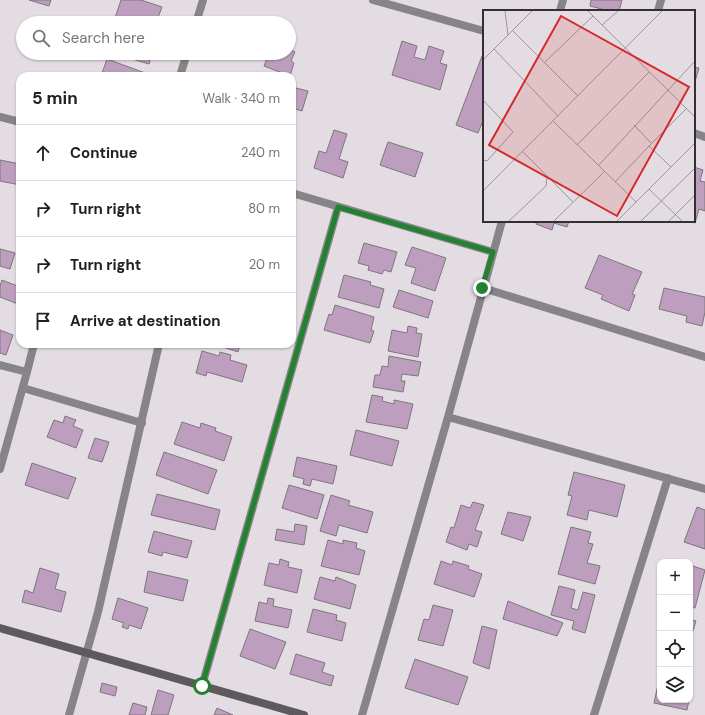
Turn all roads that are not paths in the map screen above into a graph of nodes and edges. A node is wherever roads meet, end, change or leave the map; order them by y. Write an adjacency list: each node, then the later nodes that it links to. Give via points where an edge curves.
1 (203, 0): 8 (street)
2 (373, 0): 5 (street)
3 (563, 0): 6 (street)
4 (661, 0): 7 (street)
5 (386, 2): 9 (street)
6 (560, 10)
7 (658, 10)
8 (198, 16)
9 (483, 31)
10 (185, 60): 11 (street)
11 (181, 72)
12 (0, 118): 13 (street)
13 (16, 121)
14 (695, 133): 15 (street)
15 (705, 137)
16 (296, 194): 17 (street)
17 (338, 207): 19 (street); 34 (street)
18 (502, 222): 19 (street)
19 (493, 252): 20 (street)
20 (482, 288): 23 (street); 27 (street)
21 (33, 348): 25 (street)
22 (158, 348): 28 (street)
23 (705, 357)
24 (0, 365): 25 (street)
25 (27, 372): 26 (street)
26 (23, 388): 28 (street); 29 (street)
27 (448, 417): 30 (street); 37 (street)
28 (142, 424): 33 (street)
29 (0, 469)
30 (668, 478): 31 (street); 38 (street)
31 (705, 489)
32 (0, 628): 33 (street)
33 (87, 653): 34 (street); 35 (street)
34 (202, 686): 36 (street)
35 (69, 715)
36 (304, 715)
37 (362, 715)
38 (594, 715)

